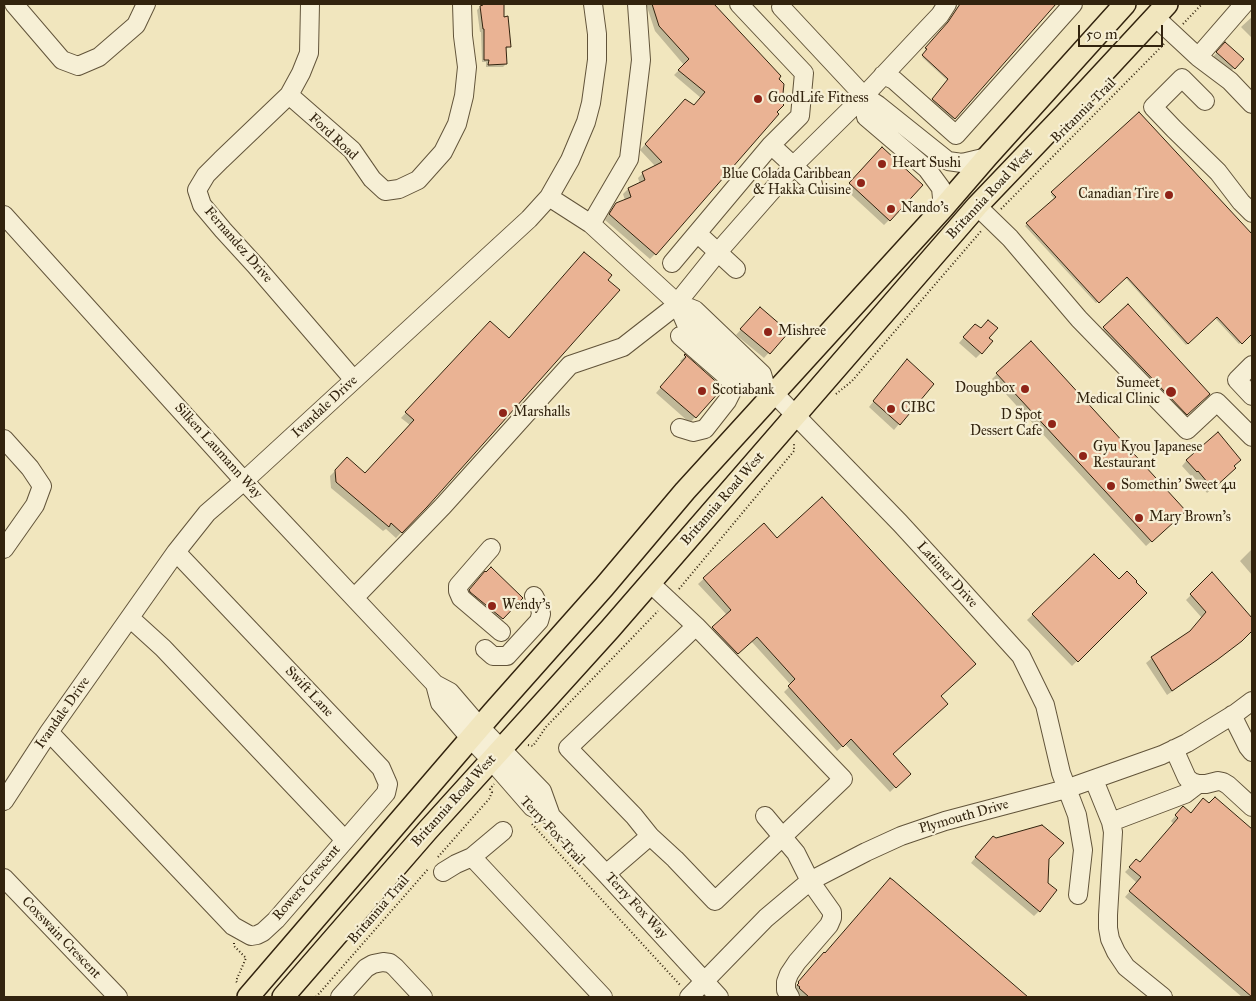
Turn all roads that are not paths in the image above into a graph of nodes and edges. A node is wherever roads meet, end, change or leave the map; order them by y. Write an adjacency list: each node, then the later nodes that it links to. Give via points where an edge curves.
1 (14, 4): 2 (street, via 62,60 78,66 99,56 136,25)
2 (146, 4)
3 (310, 4): 16 (street, Fernandez Drive, via 309,53)
4 (462, 4): 16 (street, Ford Road, via 467,67 457,124 443,152 418,180 399,189 385,191 372,179 352,150)
5 (593, 4): 24 (street, Ivandale Drive, via 597,60 591,103 570,160)
6 (637, 4): 29 (street, via 641,60 629,159)
7 (739, 4): 20 (street, via 804,73 800,116)
8 (948, 4): 15 (street, via 924,34)
9 (1073, 4): 15 (street, via 956,135 894,80)
10 (1126, 4): 21 (main road, Britannia Road West)
11 (1244, 4): 14 (street)
12 (781, 7): 17 (street)
13 (1161, 10): 14 (street, via 1173,34); 26 (main road, Britannia Road West, via 1064,115)
14 (1198, 57): 19 (street, via 1230,81)
15 (883, 75): 17 (street)
16 (289, 95): 37 (street, Fernandez Drive, via 220,160 197,190 202,205)
17 (864, 96): 21 (street, via 948,161 962,163); 22 (street); 25 (street, via 866,117 927,169 941,188)
18 (1205, 101): 27 (street, via 1182,78 1153,106 1218,172)
19 (1252, 104)
20 (771, 145): 22 (street); 30 (street)
21 (987, 157): 25 (main road, Britannia Road West)
22 (794, 166): 23 (street); 31 (street)
23 (813, 184)
24 (549, 197): 29 (street); 37 (street, Ivandale Drive)
25 (943, 208): 38 (main road, Britannia Road West)
26 (984, 212): 40 (main road, Britannia Road West, via 886,312); 42 (street, via 1079,319 1187,430 1217,402)
27 (1252, 213)
28 (4, 215): 44 (street, Silken Laumann Way)
29 (590, 224): 34 (street)
30 (697, 233): 31 (street); 32 (street)
31 (718, 252): 33 (street); 34 (street)
32 (672, 263)
33 (736, 268)
34 (677, 303): 38 (street, via 686,324 753,383); 50 (street, via 623,347 570,365 443,506)
35 (693, 351): 41 (street, via 726,376 733,384 732,391 704,429 693,432)
36 (1252, 365): 39 (street, via 1237,380)
37 (354, 380): 44 (street, Ivandale Drive)
38 (770, 389): 40 (street, Latimer Drive); 58 (main road, Britannia Road West, via 604,587)
39 (1252, 396)
40 (795, 415): 48 (main road, Britannia Road West); 64 (street, Latimer Drive, via 920,544 1021,656 1045,705)
41 (680, 428)
42 (1252, 437)
43 (4, 439): 46 (street, via 42,486 35,505)
44 (244, 481): 47 (street, Ivandale Drive, via 207,513); 50 (street, Silken Laumann Way)
45 (491, 548): 53 (street, via 458,586 458,591 461,598)
46 (4, 549)
47 (176, 552): 51 (street, Ivandale Drive); 72 (street, Swift Lane, via 380,768 388,784 386,793)
48 (650, 582): 52 (street); 61 (main road, Britannia Road West)
49 (534, 596): 54 (street, via 542,614 539,621 506,656 493,656)
50 (355, 597): 58 (street, Silken Laumann Way, via 435,684 440,703)
51 (130, 618): 57 (street, Ivandale Drive); 72 (street, Rowers Crescent, via 163,648)
52 (696, 626): 70 (street, via 568,748); 71 (street, via 843,779)
53 (501, 632)
54 (485, 649)
55 (1252, 701): 56 (street, Plymouth Drive)
56 (1232, 715): 59 (street, Plymouth Drive); 60 (street)
57 (49, 732): 65 (street, Ivandale Drive); 72 (street, Rowers Crescent, via 235,927 251,936 263,932)
58 (475, 732): 61 (street, Silken Laumann Way); 80 (main road, Britannia Road West)
59 (1174, 749): 62 (street, Plymouth Drive); 63 (street, via 1187,778)
60 (1252, 752)
61 (496, 754): 75 (street, Terry Fox Way, via 542,791 551,816); 82 (main road, Britannia Road West)
62 (1094, 780): 64 (street, Plymouth Drive); 68 (street)
63 (1198, 784): 66 (street, via 1223,782); 68 (street, via 1185,794)
64 (1066, 789): 77 (street, Plymouth Drive, via 900,836); 78 (street, Latimer Drive, via 1077,816 1083,850)
65 (4, 801)
66 (1252, 807)
67 (765, 816): 71 (street)
68 (1111, 822): 89 (street, via 1110,939 1126,967)
69 (503, 831): 73 (street)
70 (650, 836): 71 (street, via 715,901); 75 (street)
71 (782, 837): 77 (street, via 796,853)
72 (344, 839)
73 (472, 856): 74 (street, via 456,864); 85 (street)
74 (438, 865)
75 (606, 874): 79 (street, Terry Fox Way)
76 (4, 878): 81 (street, Coxswain Crescent)
77 (810, 881): 79 (street, Plymouth Drive, via 766,918); 88 (street, via 832,912 832,918 789,974 786,990)
78 (1078, 895)
79 (705, 981): 86 (street, Plymouth Drive); 87 (street, Terry Fox Way)
80 (243, 990)
81 (118, 997)
82 (283, 997)
83 (340, 997): 84 (street, via 366,968 383,962 395,967)
84 (423, 997)
85 (604, 997)
86 (689, 997)
87 (719, 997)
88 (790, 997)
89 (1163, 997)

